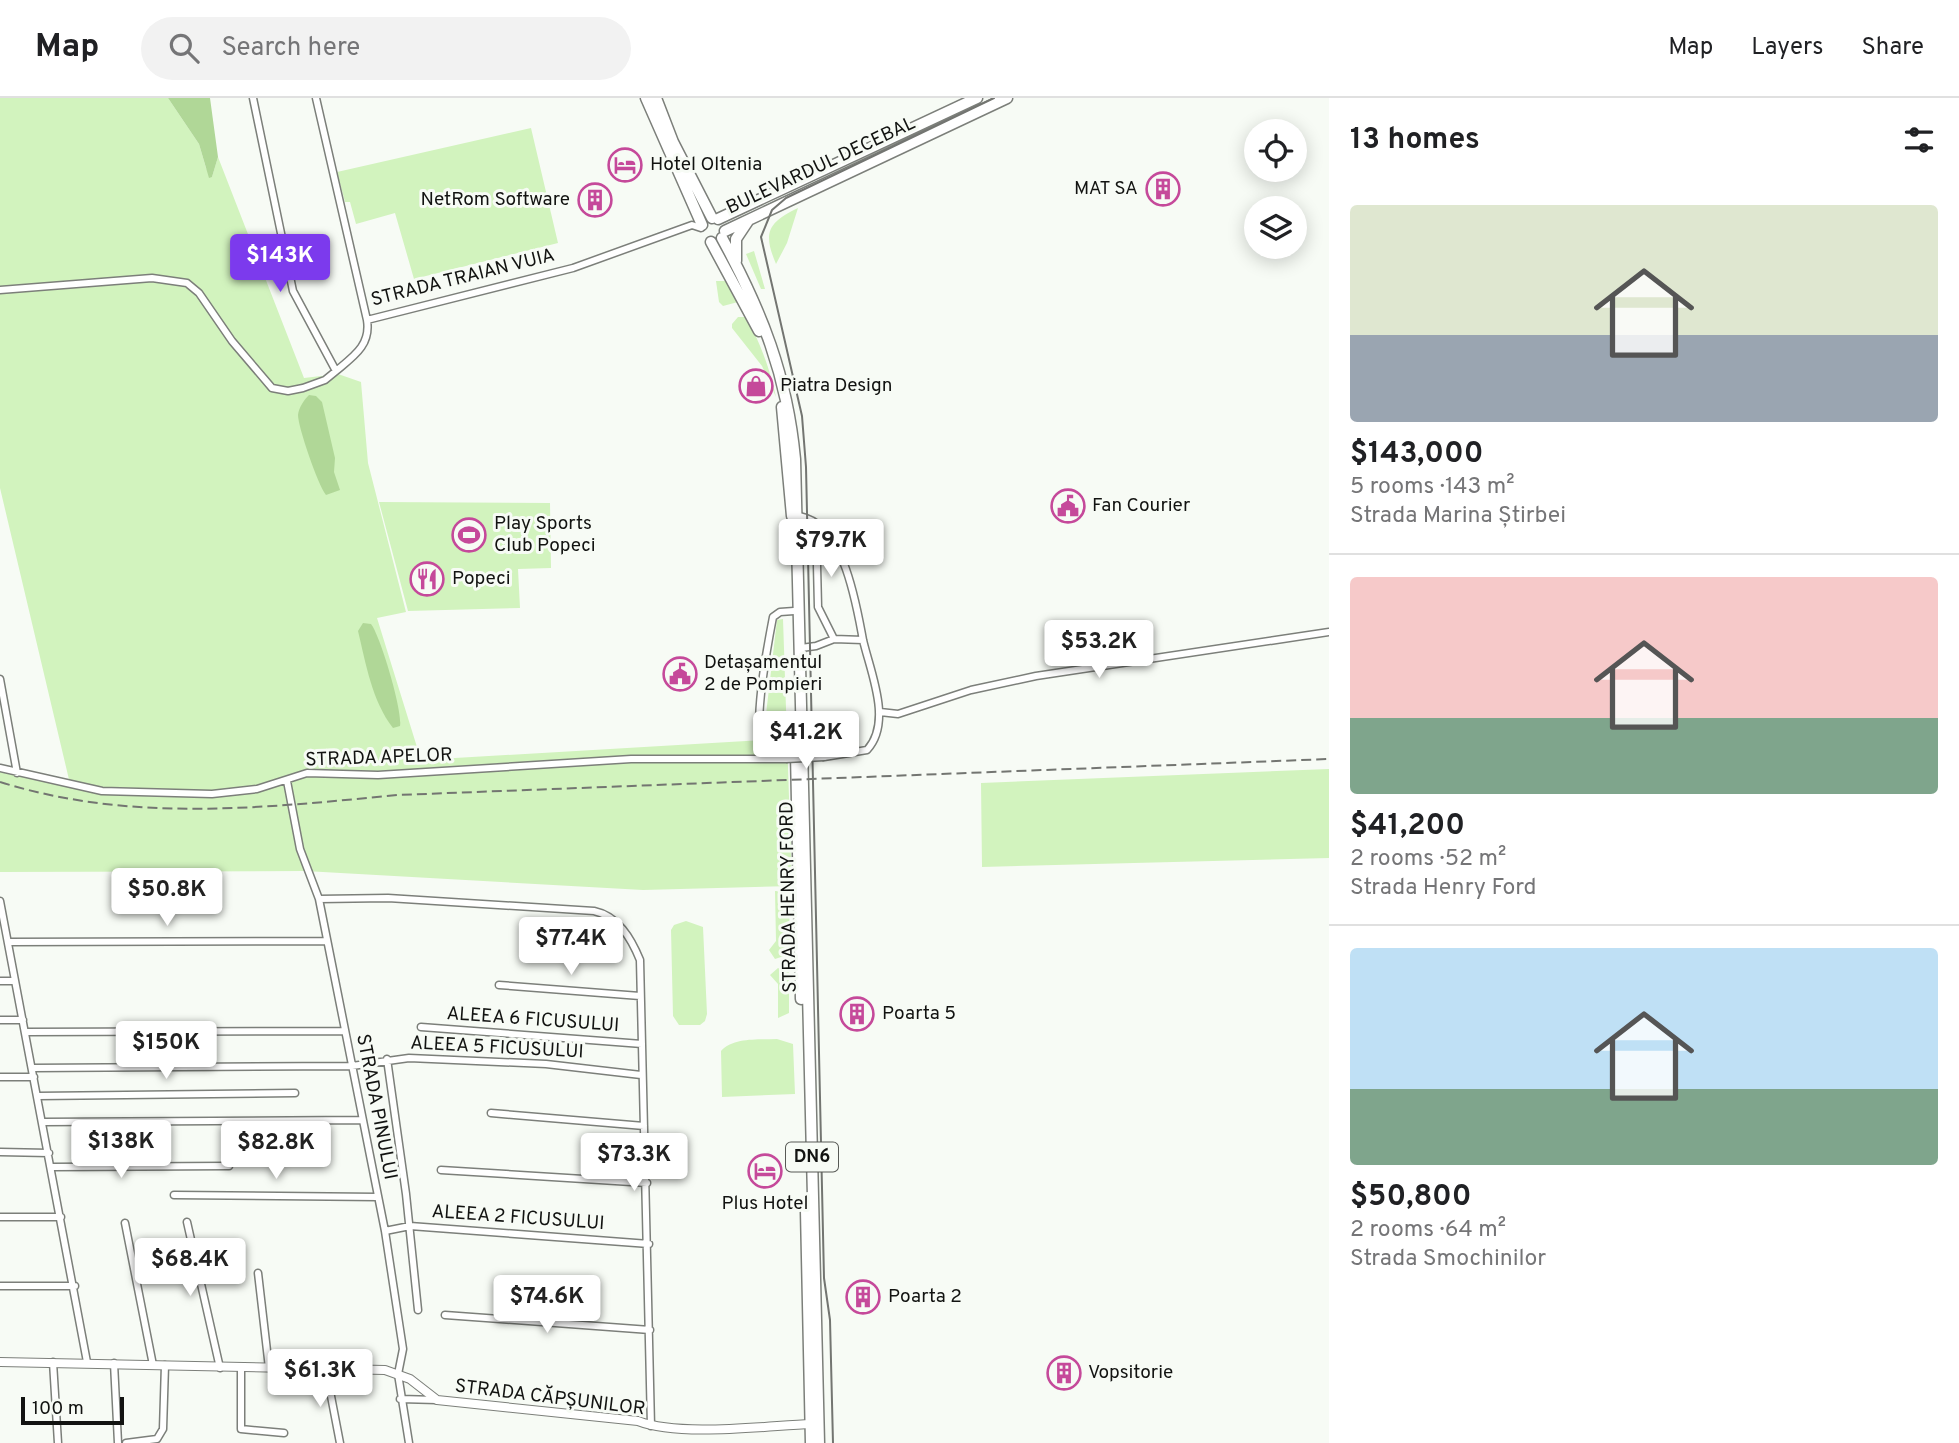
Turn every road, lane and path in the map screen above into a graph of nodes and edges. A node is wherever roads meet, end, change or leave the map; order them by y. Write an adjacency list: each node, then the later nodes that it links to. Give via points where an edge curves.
1 (253, 98): 16 (street, via 293,291)
2 (316, 98): 15 (street, STRADA TRAIAN VUIA)
3 (646, 98): 11 (main road, DN6)
4 (656, 98): 7 (main road, DN6)
5 (977, 98): 8 (main road, BULEVARDUL DECEBAL)
6 (1007, 98): 9 (main road, BULEVARDUL DECEBAL)
7 (693, 181): 8 (main road, via 716,208); 10 (main road, DN6)
8 (738, 209): 10 (main road, BULEVARDUL DECEBAL)
9 (752, 217): 12 (main road, BULEVARDUL DECEBAL); 13 (main road, via 736,239)
10 (715, 218): 11 (main road, BULEVARDUL DECEBAL); 12 (main road, DN6)
11 (702, 227): 12 (main road, DN6, via 703,236); 15 (street, STRADA TRAIAN VUIA, via 692,225 573,268)
12 (719, 237): 13 (main road, STRADA HENRY FORD / DN6); 19 (main road, STRADA HENRY FORD / DN6, via 778,387 791,504)
13 (738, 270): 17 (main road, STRADA HENRY FORD / DN6, via 766,329 786,390)
14 (0, 290): 16 (street, via 152,278 187,283 272,388 303,388)
15 (367, 320): 16 (street, via 365,345)
16 (337, 371)
17 (799, 516): 18 (street); 23 (main road, STRADA HENRY FORD / DN6)
18 (816, 523): 21 (street, via 818,607); 22 (street, via 832,541 852,585)
19 (794, 611): 26 (street, via 773,617 759,746); 91 (main road, STRADA HENRY FORD / DN6)
20 (1329, 632): 25 (street, via 1035,676 971,690 898,714)
21 (834, 639): 22 (street); 23 (street)
22 (863, 640): 25 (street)
23 (801, 648): 100 (main road, STRADA HENRY FORD / DN6)
24 (0, 680): 28 (street)
25 (880, 712): 26 (street, STRADA APELOR, bridge, via 875,739 867,750 824,757)
26 (764, 757): 29 (street, STRADA APELOR, via 616,760 389,775 307,774)
27 (0, 768): 28 (street, STRADA APELOR)
28 (17, 773): 29 (street, STRADA APELOR, via 70,786 150,794 212,794)
29 (287, 781): 30 (street, STRADA PINULUI, via 300,849)
30 (319, 899): 33 (street, STRADA PINULUI); 38 (street, via 388,898 605,914 634,944 640,960)
31 (0, 901): 32 (street)
32 (3, 931): 34 (street)
33 (326, 941): 34 (street); 43 (street, STRADA PINULUI)
34 (8, 942): 36 (street)
35 (0, 981): 36 (street)
36 (15, 981): 40 (street)
37 (499, 985): 38 (street)
38 (640, 996): 44 (street)
39 (0, 1020): 40 (street)
40 (23, 1020): 42 (street)
41 (421, 1027): 44 (street, ALEEA 6 FICUSULUI)
42 (25, 1031): 43 (street); 47 (street)
43 (345, 1031): 46 (street, STRADA PINULUI)
44 (642, 1044): 48 (street)
45 (387, 1059): 46 (street, ALEEA 5 FICUSULUI); 48 (street, ALEEA 5 FICUSULUI, via 546,1064); 69 (street)
46 (352, 1066): 47 (street, ALEEA 5 FICUSULUI); 54 (street, STRADA PINULUI)
47 (32, 1068): 50 (street)
48 (642, 1075): 56 (street)
49 (0, 1077): 50 (street)
50 (34, 1077): 52 (street)
51 (295, 1094): 52 (street)
52 (38, 1096): 55 (street)
53 (491, 1113): 56 (street)
54 (362, 1120): 55 (street); 64 (street, STRADA PINULUI)
55 (43, 1122): 58 (street)
56 (644, 1126): 62 (street)
57 (0, 1152): 58 (street)
58 (49, 1153): 60 (street)
59 (229, 1166): 60 (street)
60 (52, 1167): 66 (street)
61 (441, 1170): 62 (street)
62 (647, 1183): 71 (street)
63 (174, 1195): 64 (street)
64 (377, 1197): 70 (street, STRADA PINULUI)
65 (0, 1217): 66 (street)
66 (61, 1217): 74 (street)
67 (187, 1222): 84 (street)
68 (125, 1223): 82 (street)
69 (410, 1226): 70 (street, ALEEA 2 FICUSULUI); 71 (street, ALEEA 2 FICUSULUI); 75 (street)
70 (385, 1231): 88 (street, STRADA PINULUI, via 403,1349)
71 (649, 1244): 77 (street)
72 (258, 1273): 86 (street)
73 (0, 1286): 74 (street)
74 (75, 1286): 80 (street)
75 (418, 1310)
76 (445, 1315): 77 (street)
77 (650, 1330): 92 (street)
78 (0, 1362): 79 (street, STRADA CĂPȘUNILOR)
79 (53, 1362): 80 (street, STRADA CĂPȘUNILOR); 94 (street)
80 (87, 1362): 81 (street, STRADA CĂPȘUNILOR)
81 (114, 1363): 82 (street, STRADA CĂPȘUNILOR); 95 (street)
82 (153, 1364): 83 (street, STRADA CĂPȘUNILOR)
83 (165, 1365): 84 (street, STRADA CĂPȘUNILOR); 96 (street, via 163,1429 157,1439)
84 (220, 1368): 85 (street, STRADA CĂPȘUNILOR)
85 (241, 1368): 86 (street, STRADA CĂPȘUNILOR); 93 (street, via 241,1429)
86 (269, 1368): 87 (street, STRADA CĂPȘUNILOR)
87 (326, 1370): 88 (street, STRADA CĂPȘUNILOR); 97 (street)
88 (398, 1374): 89 (street, STRADA PINULUI); 90 (street, STRADA CĂPȘUNILOR)
89 (400, 1399): 90 (street); 98 (street, STRADA PINULUI)
90 (437, 1400): 92 (street, STRADA CĂPȘUNILOR)
91 (811, 1424): 92 (street, STRADA CĂPȘUNILOR); 99 (main road, STRADA HENRY FORD / DN6)
92 (651, 1426)
93 (284, 1433)
94 (58, 1443)
95 (118, 1443)
96 (126, 1443)
97 (340, 1443)
98 (409, 1443)
99 (811, 1443)
100 (819, 1443)

